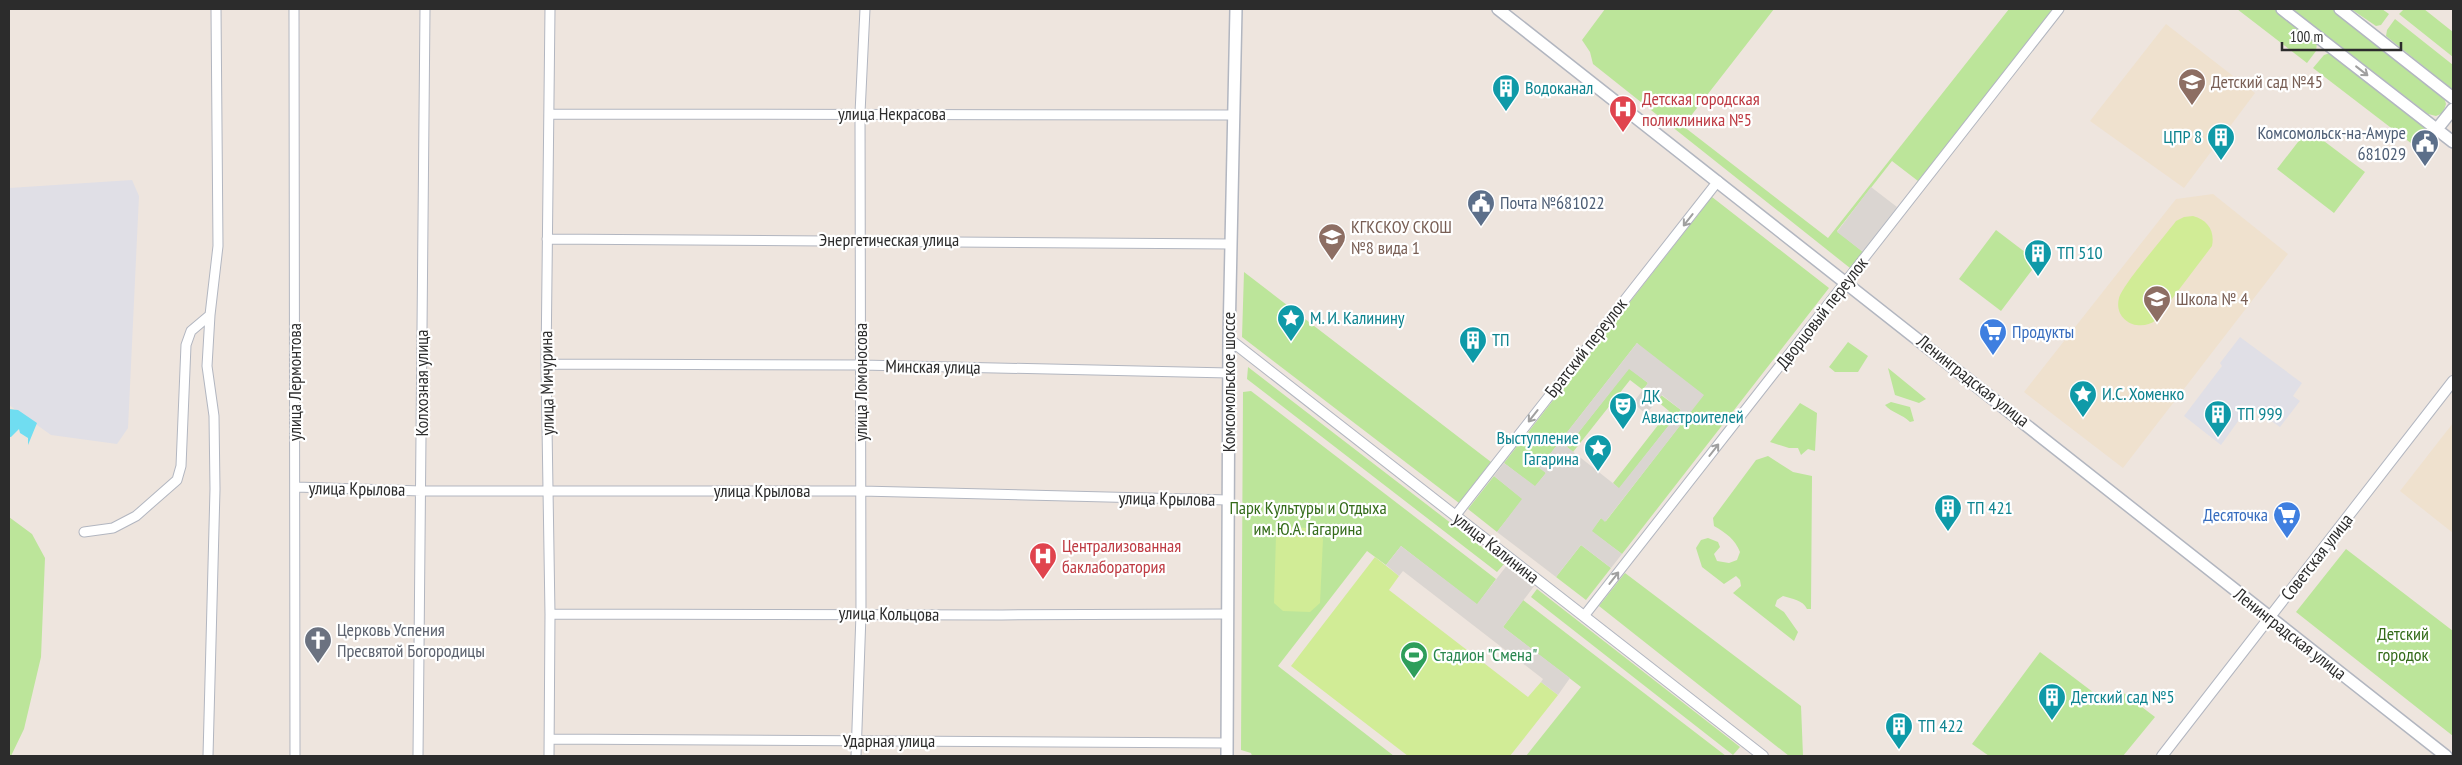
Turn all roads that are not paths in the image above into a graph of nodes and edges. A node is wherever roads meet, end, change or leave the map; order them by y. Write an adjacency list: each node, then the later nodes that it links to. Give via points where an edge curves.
1 (216, 9): 23 (street, via 218,246)
2 (294, 9): 29 (street, улица Лермонтова)
3 (425, 9): 30 (street, Колхозная улица)
4 (550, 9): 13 (street, улица Мичурина)
5 (865, 9): 14 (street, улица Ломоносова)
6 (1236, 9): 15 (main road, Комсомольское шоссе)
7 (1498, 9): 18 (main road, Ленинградская улица)
8 (2059, 9): 22 (street, Дворцовый переулок)
9 (2282, 9): 16 (main road, one-way to 16)
10 (2340, 9): 11 (main road)
11 (2453, 98)
12 (2453, 109): 16 (main road)
13 (550, 114): 14 (street, улица Некрасова); 19 (street, улица Мичурина)
14 (860, 114): 15 (street, улица Некрасова); 20 (street, улица Ломоносова)
15 (1234, 115): 21 (main road, Комсомольское шоссе)
16 (2437, 129): 17 (main road)
17 (2453, 142)
18 (1718, 181): 22 (main road, Ленинградская улица); 34 (street, Братский переулок, one-way to 34)
19 (547, 239): 20 (street, Энергетическая улица); 25 (street, улица Мичурина)
20 (861, 240): 21 (street, Энергетическая улица); 26 (street, улица Ломоносова)
21 (1231, 244): 24 (main road, Комсомольское шоссе)
22 (1847, 282): 39 (street, Дворцовый переулок, one-way to 22); 40 (main road, Ленинградская улица)
23 (210, 315): 35 (street, via 191,331 186,345 181,466 176,480 136,516 113,528); 44 (street, via 207,366 214,416 215,489)
24 (1229, 339): 27 (main road, Комсомольское шоссе); 34 (street, улица Калинина)
25 (546, 364): 26 (street, Минская улица); 31 (street, улица Мичурина)
26 (861, 365): 27 (street, Минская улица); 32 (street, улица Ломоносова)
27 (1228, 374): 33 (main road, Комсомольское шоссе)
28 (2453, 381): 40 (street, Советская улица)
29 (296, 487): 30 (street, улица Крылова); 45 (street, улица Лермонтова)
30 (421, 490): 31 (street, улица Крылова); 46 (street, Колхозная улица)
31 (548, 490): 32 (street, улица Крылова); 36 (street, улица Мичурина)
32 (861, 491): 33 (street, улица Крылова); 37 (street, улица Ломоносова)
33 (1228, 500): 38 (main road, Комсомольское шоссе)
34 (1455, 516): 39 (street, улица Калинина)
35 (84, 532)
36 (550, 614): 37 (street, улица Кольцова); 41 (street, улица Мичурина)
37 (861, 614): 38 (street, улица Кольцова); 42 (street, улица Ломоносова)
38 (1228, 614): 43 (main road, Комсомольское шоссе)
39 (1584, 616): 50 (street, улица Калинина)
40 (2270, 617): 51 (street, Советская улица); 52 (main road, Ленинградская улица)
41 (550, 739): 42 (street, Ударная улица); 47 (street, улица Мичурина)
42 (856, 740): 43 (street, Ударная улица); 48 (street, улица Ломоносова)
43 (1227, 743): 49 (main road, Комсомольское шоссе)
44 (208, 756)
45 (295, 756)
46 (418, 756)
47 (549, 756)
48 (856, 756)
49 (1227, 756)
50 (1764, 756)
51 (2162, 756)
52 (2446, 756)

